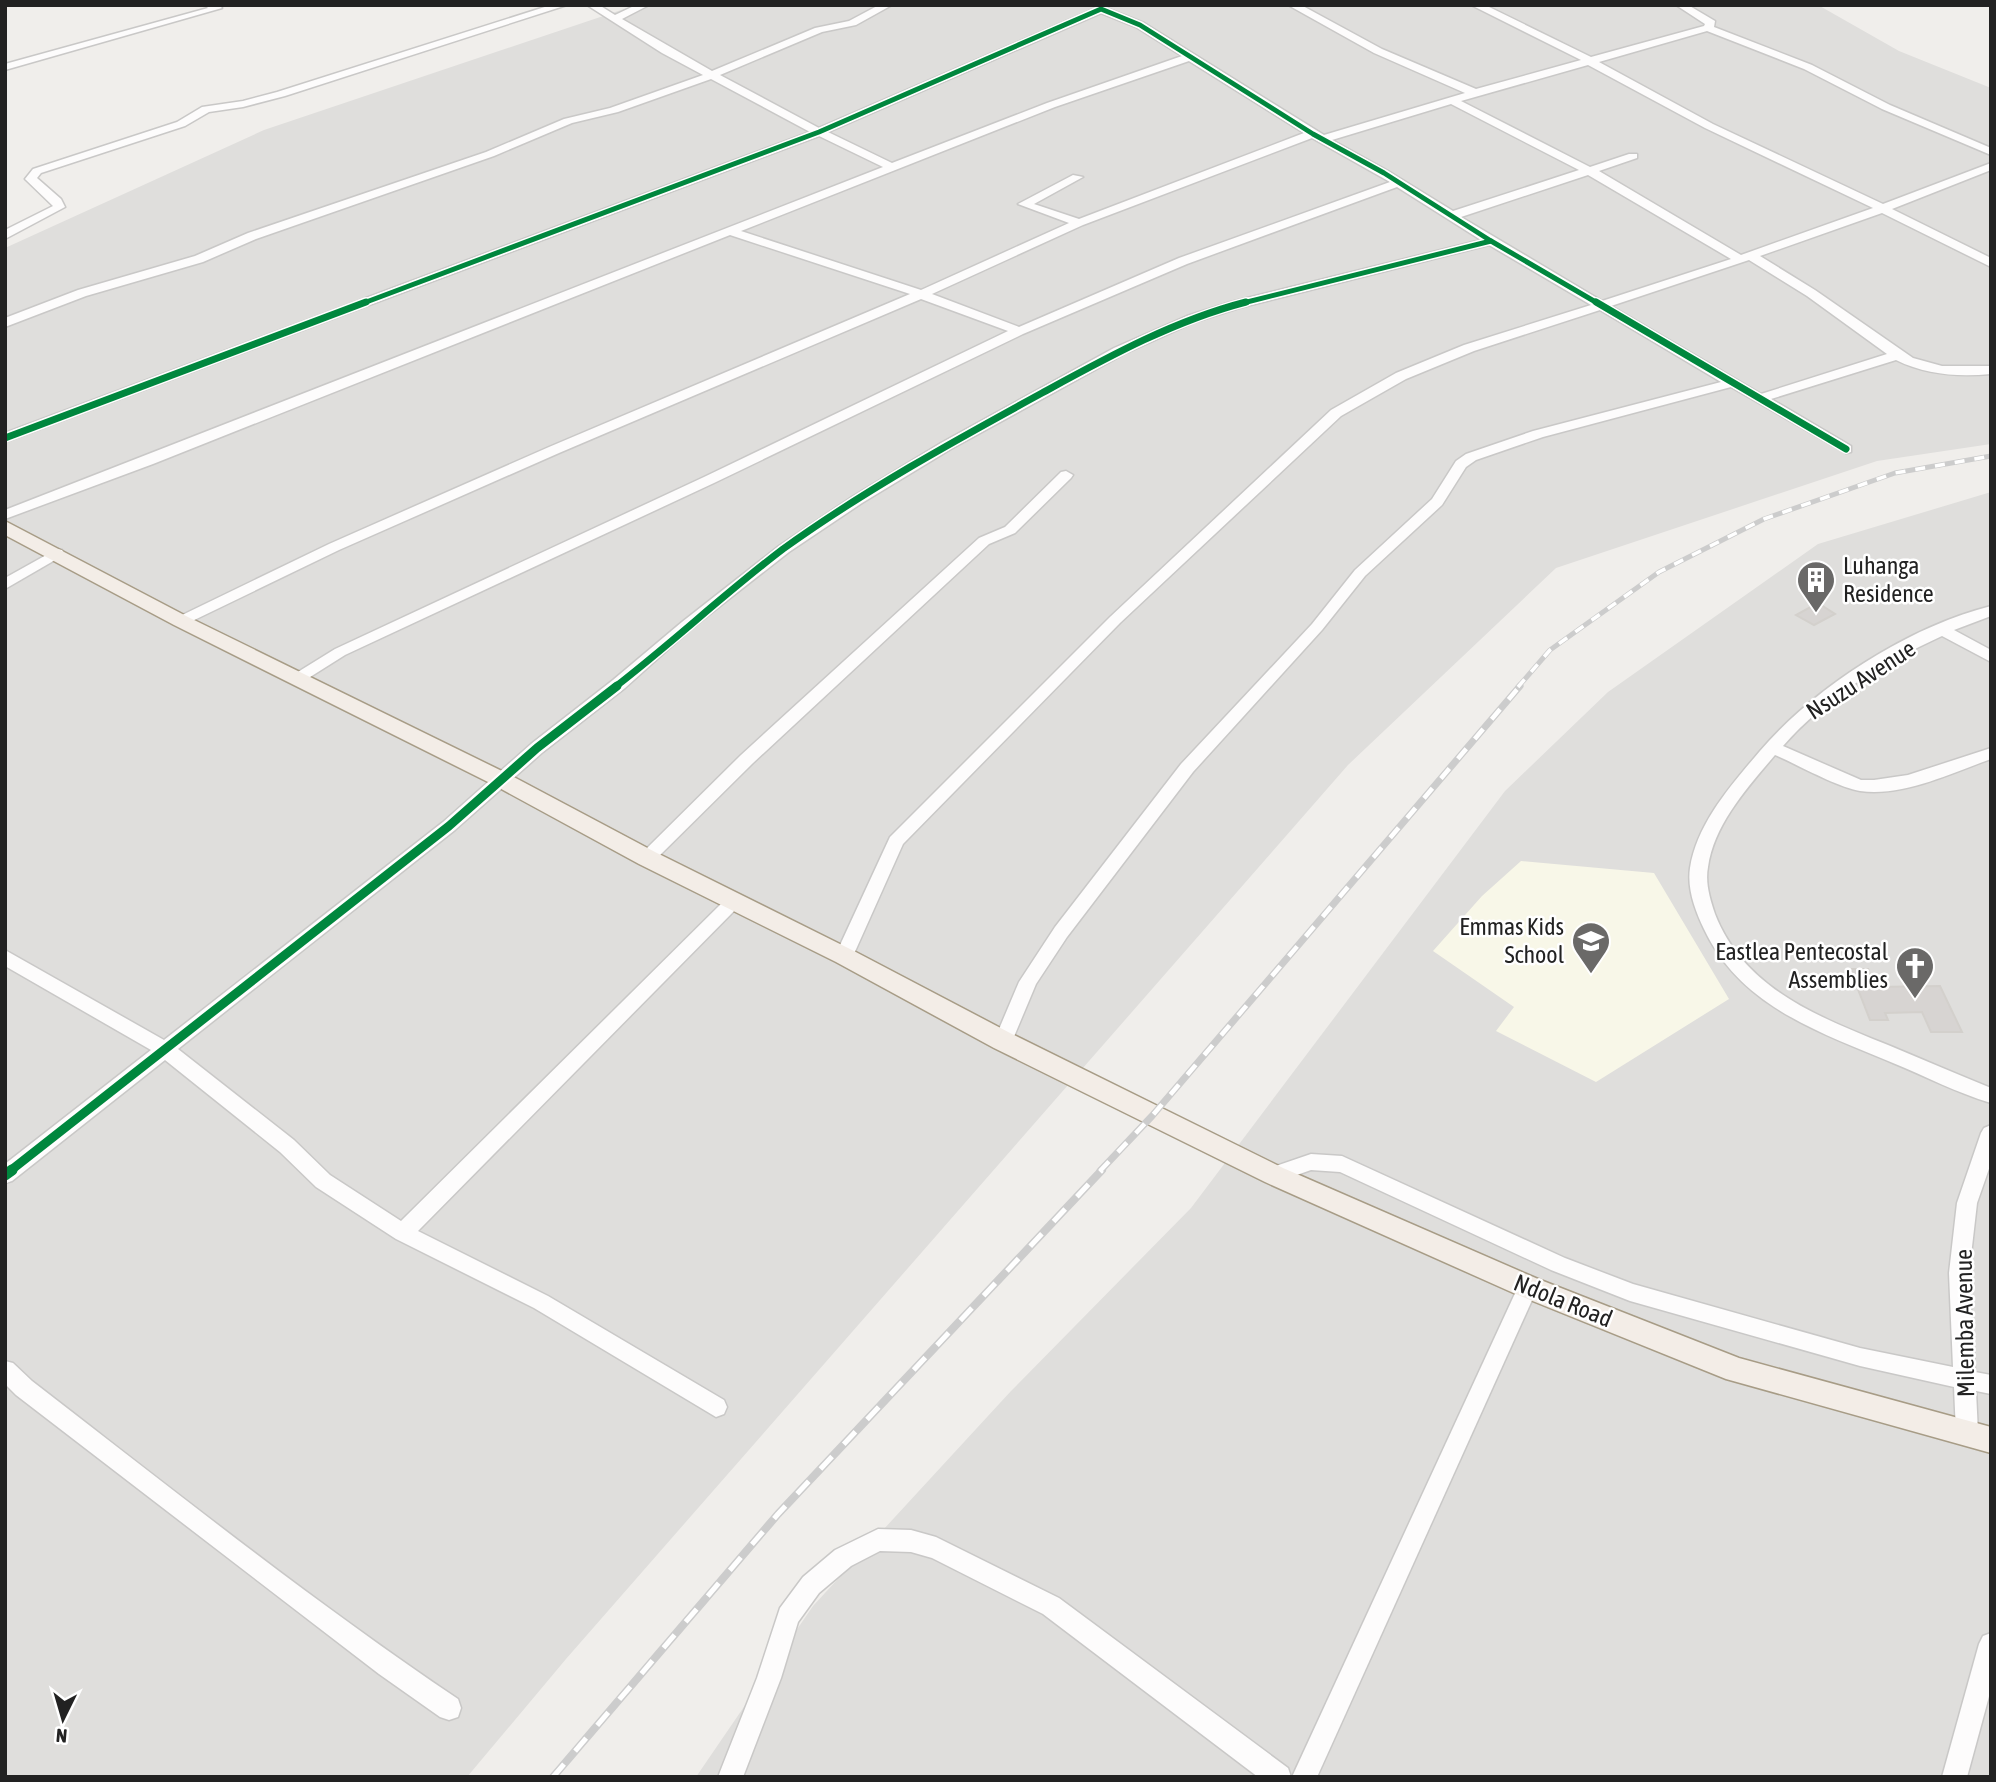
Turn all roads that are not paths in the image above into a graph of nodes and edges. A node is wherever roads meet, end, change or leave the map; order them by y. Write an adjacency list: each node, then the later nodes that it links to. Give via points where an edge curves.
1 (210, 5): 14 (street, via 217,8)
2 (562, 5): 31 (street, via 281,94 206,109 181,124 37,171 31,179 59,207)
3 (592, 5): 10 (street)
4 (644, 5): 10 (street)
5 (887, 5): 15 (street, via 852,23 819,30)
6 (1293, 5): 16 (street, via 1378,51)
7 (1476, 5): 13 (street)
8 (1681, 5): 11 (street, via 1711,23)
9 (1102, 7): 12 (street); 18 (street)
10 (615, 19): 15 (street)
11 (1708, 28): 13 (street); 20 (street, via 1808,66 1886,107)
12 (1190, 57): 19 (street); 23 (street)
13 (1589, 61): 16 (street); 27 (street)
14 (5, 67)
15 (714, 74): 18 (street); 37 (street, via 614,110 568,121 490,154 252,236 199,259 82,293)
16 (1475, 93): 17 (street)
17 (1452, 100): 19 (street); 24 (street)
18 (819, 132): 23 (street); 43 (street)
19 (1319, 137): 26 (street); 29 (street)
20 (1991, 152)
21 (1633, 156): 24 (street)
22 (1991, 166): 27 (street)
23 (892, 167): 30 (street)
24 (1587, 171): 28 (street); 33 (street)
25 (1077, 177): 29 (street, via 1024,204)
26 (1399, 182): 28 (street); 38 (street, via 1205,253)
27 (1880, 208): 33 (street); 34 (street)
28 (1453, 215): 32 (street)
29 (1079, 223): 35 (street)
30 (730, 231): 35 (street); 46 (street)
31 (5, 235)
32 (1491, 241): 36 (street); 57 (street, via 1235,305 1119,351 946,446 784,549)
33 (1745, 257): 36 (street); 39 (street, via 1811,293)
34 (1991, 263)
35 (922, 294): 38 (street); 51 (street, via 530,460)
36 (1602, 306): 41 (street); 60 (street, via 1469,348 1401,376 1336,413 1115,620 896,841)
37 (5, 323)
38 (1019, 331): 54 (street, via 340,652)
39 (1897, 355): 40 (street, via 1942,372); 42 (street)
40 (1991, 370)
41 (1731, 383): 42 (street); 62 (street, via 1576,423 1461,464 1437,502 1360,573 1317,627 1187,768 1027,982)
42 (1761, 398): 44 (street)
43 (5, 438)
44 (1846, 449)
45 (1066, 475): 58 (street, via 1022,521 984,541 747,759)
46 (5, 515)
47 (5, 527): 48 (main road)
48 (57, 553): 49 (street); 51 (main road)
49 (5, 585)
50 (1991, 611): 52 (street, Nsuzu Avenue)
51 (181, 621): 54 (main road)
52 (1942, 630): 53 (street); 55 (street, Nsuzu Avenue, via 1850,682 1806,713)
53 (1991, 657)
54 (299, 679): 57 (main road)
55 (1772, 747): 56 (street, via 1873,787); 64 (street, Nsuzu Avenue, via 1712,827 1698,869 1707,919 1721,943 1737,967 1790,1009)
56 (1991, 753)
57 (502, 780): 58 (main road); 63 (street)
58 (647, 858): 59 (main road)
59 (734, 901): 60 (main road); 69 (street)
60 (844, 956): 62 (main road)
61 (5, 957): 63 (street)
62 (1003, 1041): 65 (main road)
63 (166, 1049): 67 (street); 69 (street, via 287,1146 323,1181)
64 (1991, 1096)
65 (1152, 1116): 68 (main road, Ndola Road)
66 (1991, 1133): 72 (street, Milemba Avenue, via 1967,1203 1959,1273)
67 (5, 1175)
68 (1274, 1175): 70 (main road, Ndola Road); 72 (street, via 1311,1162 1342,1164 1558,1264 1630,1292 1860,1357)
69 (403, 1233): 74 (street, via 541,1302)
70 (1528, 1287): 75 (main road, Ndola Road, via 1736,1370); 80 (street)
71 (5, 1370): 77 (street, via 239,1554)
72 (1964, 1379): 73 (street); 75 (street, Milemba Avenue)
73 (1991, 1385)
74 (716, 1407)
75 (1979, 1436)
76 (1991, 1644): 81 (street)
77 (449, 1708)
78 (730, 1777): 79 (street, via 788,1616 811,1585 843,1558 878,1540 911,1541 936,1548 1051,1606)
79 (1279, 1777)
80 (1304, 1777)
81 (1954, 1777)

